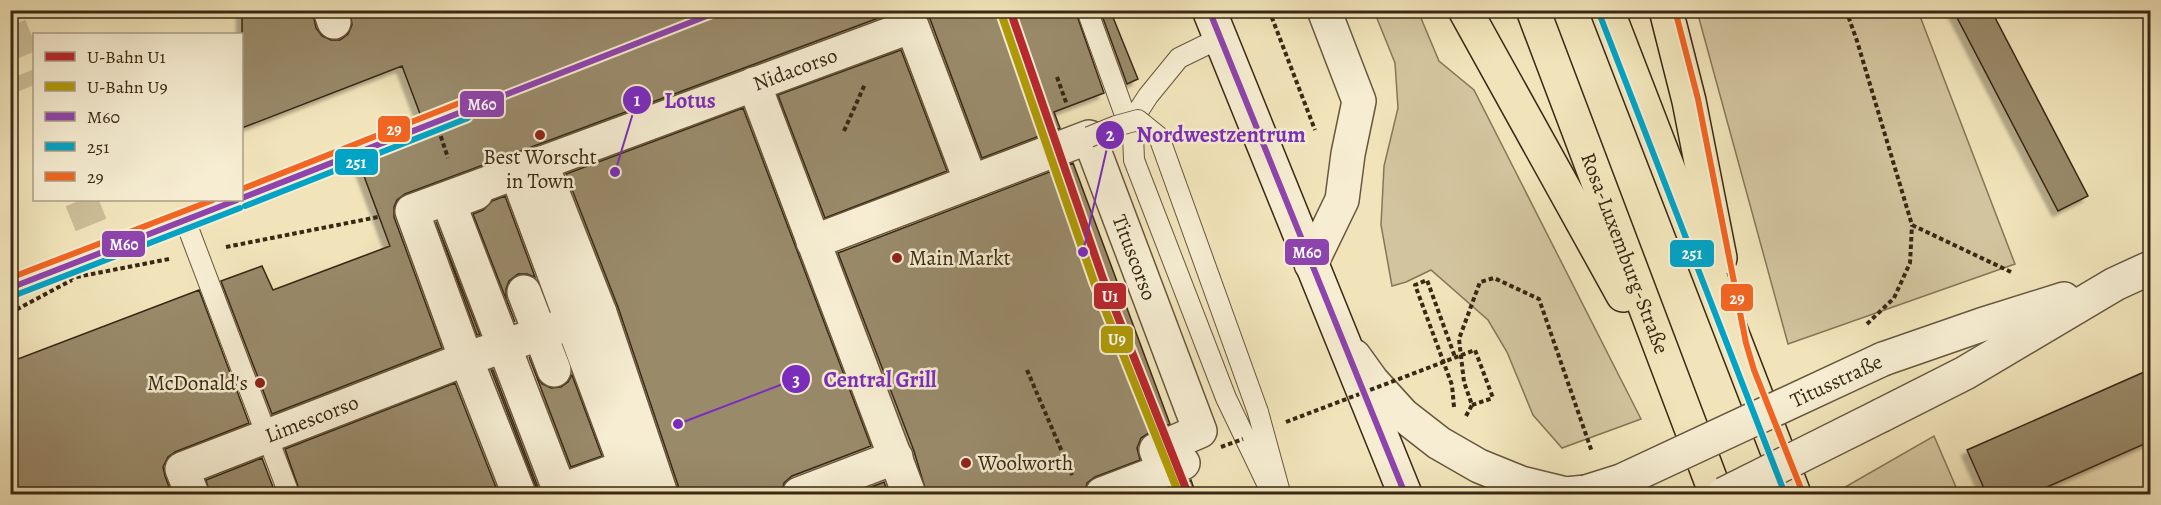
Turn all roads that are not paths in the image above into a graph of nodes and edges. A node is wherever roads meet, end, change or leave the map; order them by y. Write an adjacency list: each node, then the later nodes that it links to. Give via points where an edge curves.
1 (1087, 10): 37 (lane)
2 (1324, 10): 14 (street, via 1359,101 1342,200)
3 (1465, 10): 26 (highway)
4 (1533, 10): 26 (highway, Rosa-Luxemburg-Straße)
5 (1607, 10): 23 (highway)
6 (1666, 10): 23 (highway, via 1689,101)
7 (1215, 24): 14 (street); 38 (lane, via 1179,58 1137,113 1134,160 1226,398)
8 (759, 84): 10 (street, Nidacorso); 11 (street, Nidacorso, via 912,26); 13 (street); 36 (street)
9 (1089, 137): 11 (street); 29 (street, Tituscorso, via 1200,431 1156,450 1173,466); 39 (lane, bridge, via 1138,120 1159,137 1258,412)
10 (530, 170): 16 (street, Nidacorso); 19 (street, Nidacorso, via 449,203); 20 (street); 24 (street, Nidacorso, via 412,211)
11 (971, 182): 13 (street)
12 (185, 220): 32 (lane)
13 (813, 242): 27 (street)
14 (1311, 264): 22 (street)
15 (2151, 268): 17 (street, Titusstraße)
16 (557, 284): 19 (street); 28 (street, Nidacorso)
17 (2115, 284): 22 (street, Titusstraße, bridge, via 1883,359 1622,482 1566,495 1479,466 1439,442 1403,415); 42 (street, Titusstraße, bridge, via 1965,373)
18 (524, 292): 21 (street)
19 (490, 309): 30 (street, Nidacorso)
20 (600, 313): 21 (street); 34 (street)
21 (540, 335): 24 (street); 25 (street)
22 (1345, 344): 40 (street)
23 (1737, 345): 43 (highway)
24 (466, 359): 31 (street, Limescorso, via 183,469); 33 (street)
25 (554, 370)
26 (1680, 396): 41 (highway, Rosa-Luxemburg-Straße)
27 (896, 458): 35 (street); 36 (street)
28 (631, 481): 30 (street, Nidacorso)
29 (1089, 489)
30 (560, 493)
31 (192, 495)
32 (289, 495)
33 (519, 495)
34 (661, 495)
35 (799, 495)
36 (911, 495)
37 (1264, 495)
38 (1272, 495)
39 (1281, 495)
40 (1405, 495)
41 (1716, 495)
42 (1724, 495)
43 (1794, 495)

